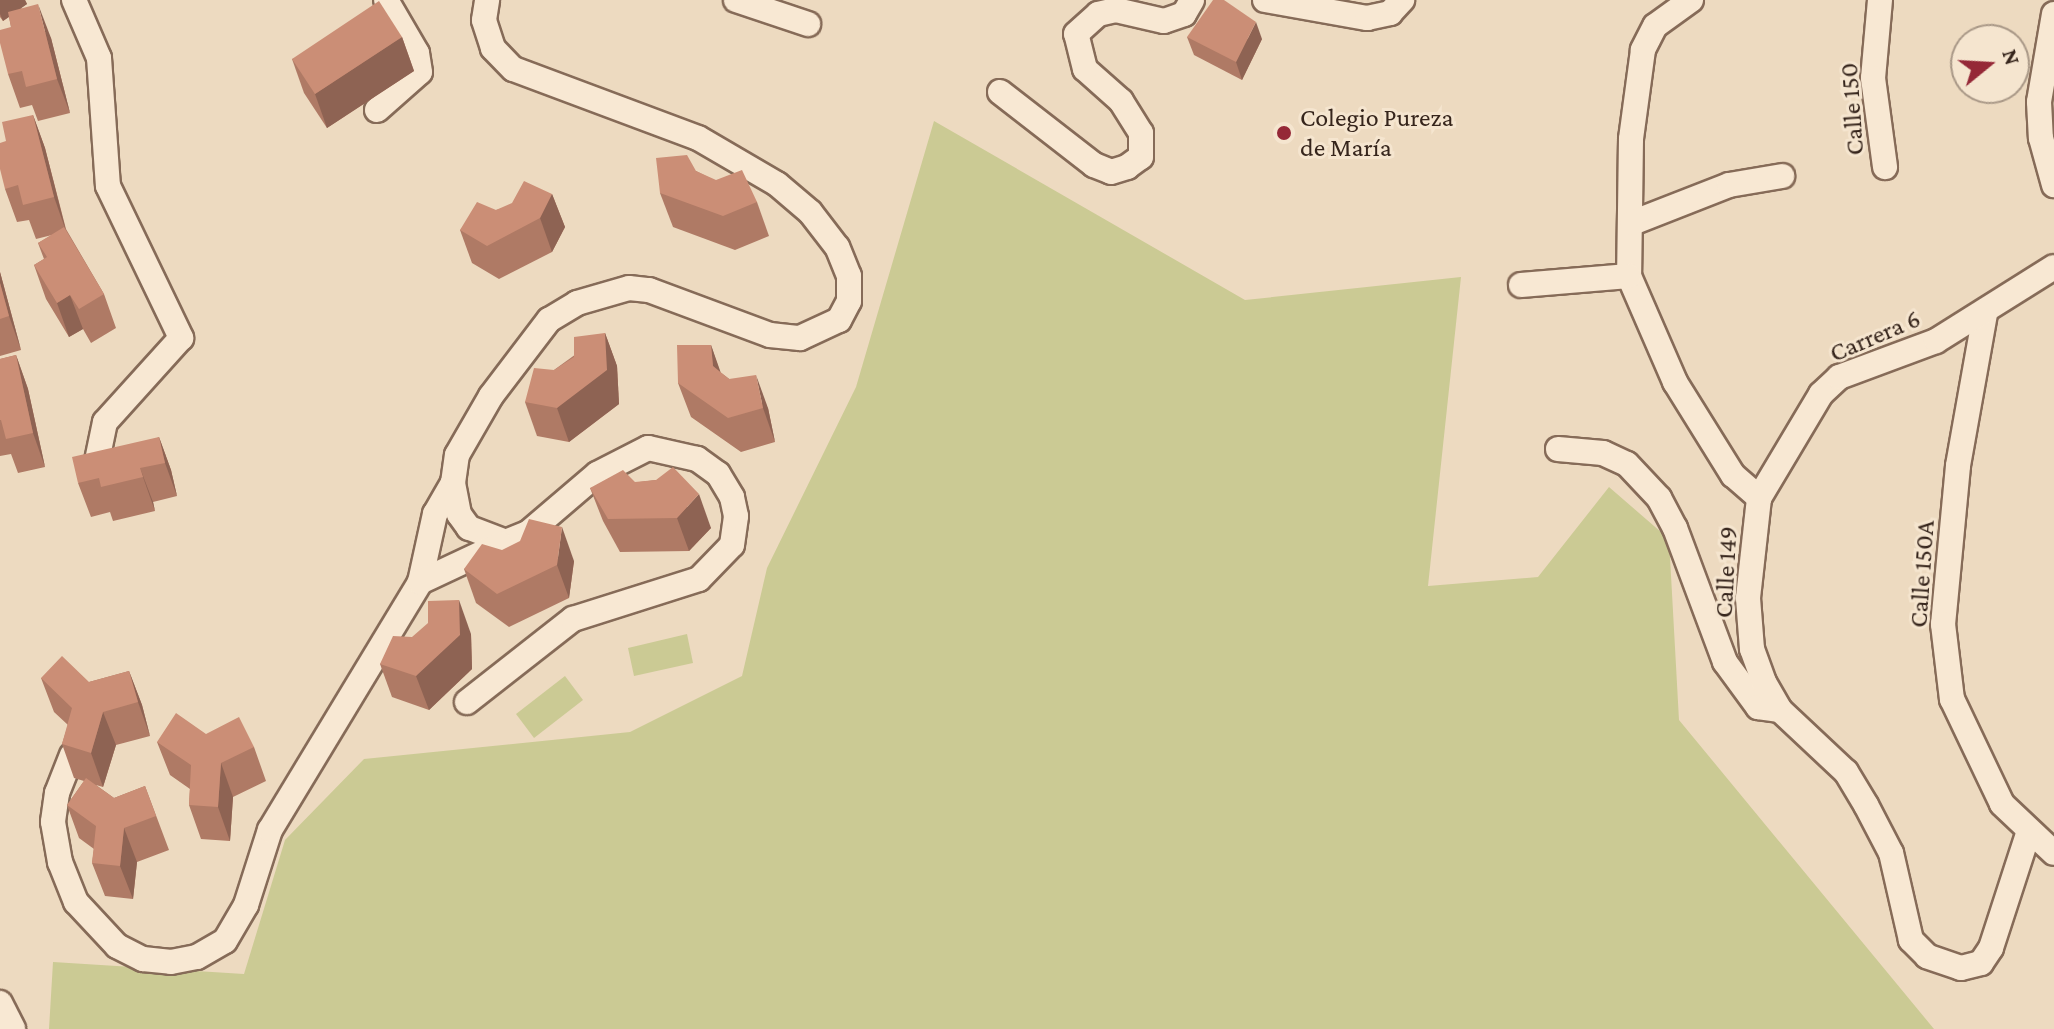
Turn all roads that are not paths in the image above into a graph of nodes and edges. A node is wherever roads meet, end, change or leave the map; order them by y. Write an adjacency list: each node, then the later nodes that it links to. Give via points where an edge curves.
1 (74, 0): 23 (street, via 99,58 108,186 181,338 105,422)
2 (386, 0): 13 (street, via 417,53 420,72)
3 (487, 0): 24 (street, via 484,20 493,48 513,69 698,138 777,184 810,212 837,247 849,276 849,301 839,320 800,338 770,335 639,289 562,310 491,396 457,455)
4 (736, 0): 11 (street)
5 (1192, 0): 12 (street, via 1184,14 1164,21 1116,10 1098,14 1076,34 1085,69 1121,101 1141,133 1141,157 1127,167 1111,172 1094,165)
6 (1265, 0): 7 (street, via 1367,18 1390,13)
7 (1402, 0)
8 (1691, 0): 17 (street, Calle 149, via 1662,19 1645,41 1631,139)
9 (1880, 0): 14 (street, Calle 150, via 1873,78)
10 (2054, 14): 16 (street, via 2039,102 2041,138)
11 (808, 24)
12 (1000, 92)
13 (377, 110)
14 (1885, 167)
15 (1782, 176): 17 (street, via 1729,185)
16 (2054, 185)
17 (1632, 223): 19 (street, Calle 149)
18 (2054, 267): 21 (street, Carrera 6)
19 (1629, 276): 20 (street); 25 (street, Calle 149, via 1675,382 1733,475)
20 (1521, 285)
21 (1985, 314): 25 (street, Carrera 6, via 1936,341 1839,377 1821,394); 31 (street, Calle 150A, via 1958,466 1943,624 1952,699 2002,804)
22 (1558, 449): 29 (street, via 1603,453 1627,464 1659,498 1725,662 1758,707)
23 (93, 480)
24 (453, 483): 26 (street, via 459,514 469,528); 27 (street, via 435,514)
25 (1759, 498): 29 (street, Calle 149, via 1748,598 1752,649)
26 (506, 542): 27 (street); 28 (street, via 548,521 597,474 648,448 697,459 718,474 736,516 732,545 699,579 573,619)
27 (420, 582): 30 (street, via 270,830 246,905 225,941 197,957 171,962 143,959 117,946 76,902 60,862 53,822 57,793)
28 (467, 702)
29 (1780, 710): 31 (street, Calle 149, via 1846,772 1866,805 1891,853 1911,940 1927,956 1961,968 1981,963 1991,948)
30 (72, 755)
31 (2028, 834): 32 (street, Calle 150A)
32 (2054, 853)
33 (0, 1003): 34 (street)
34 (13, 1029)

